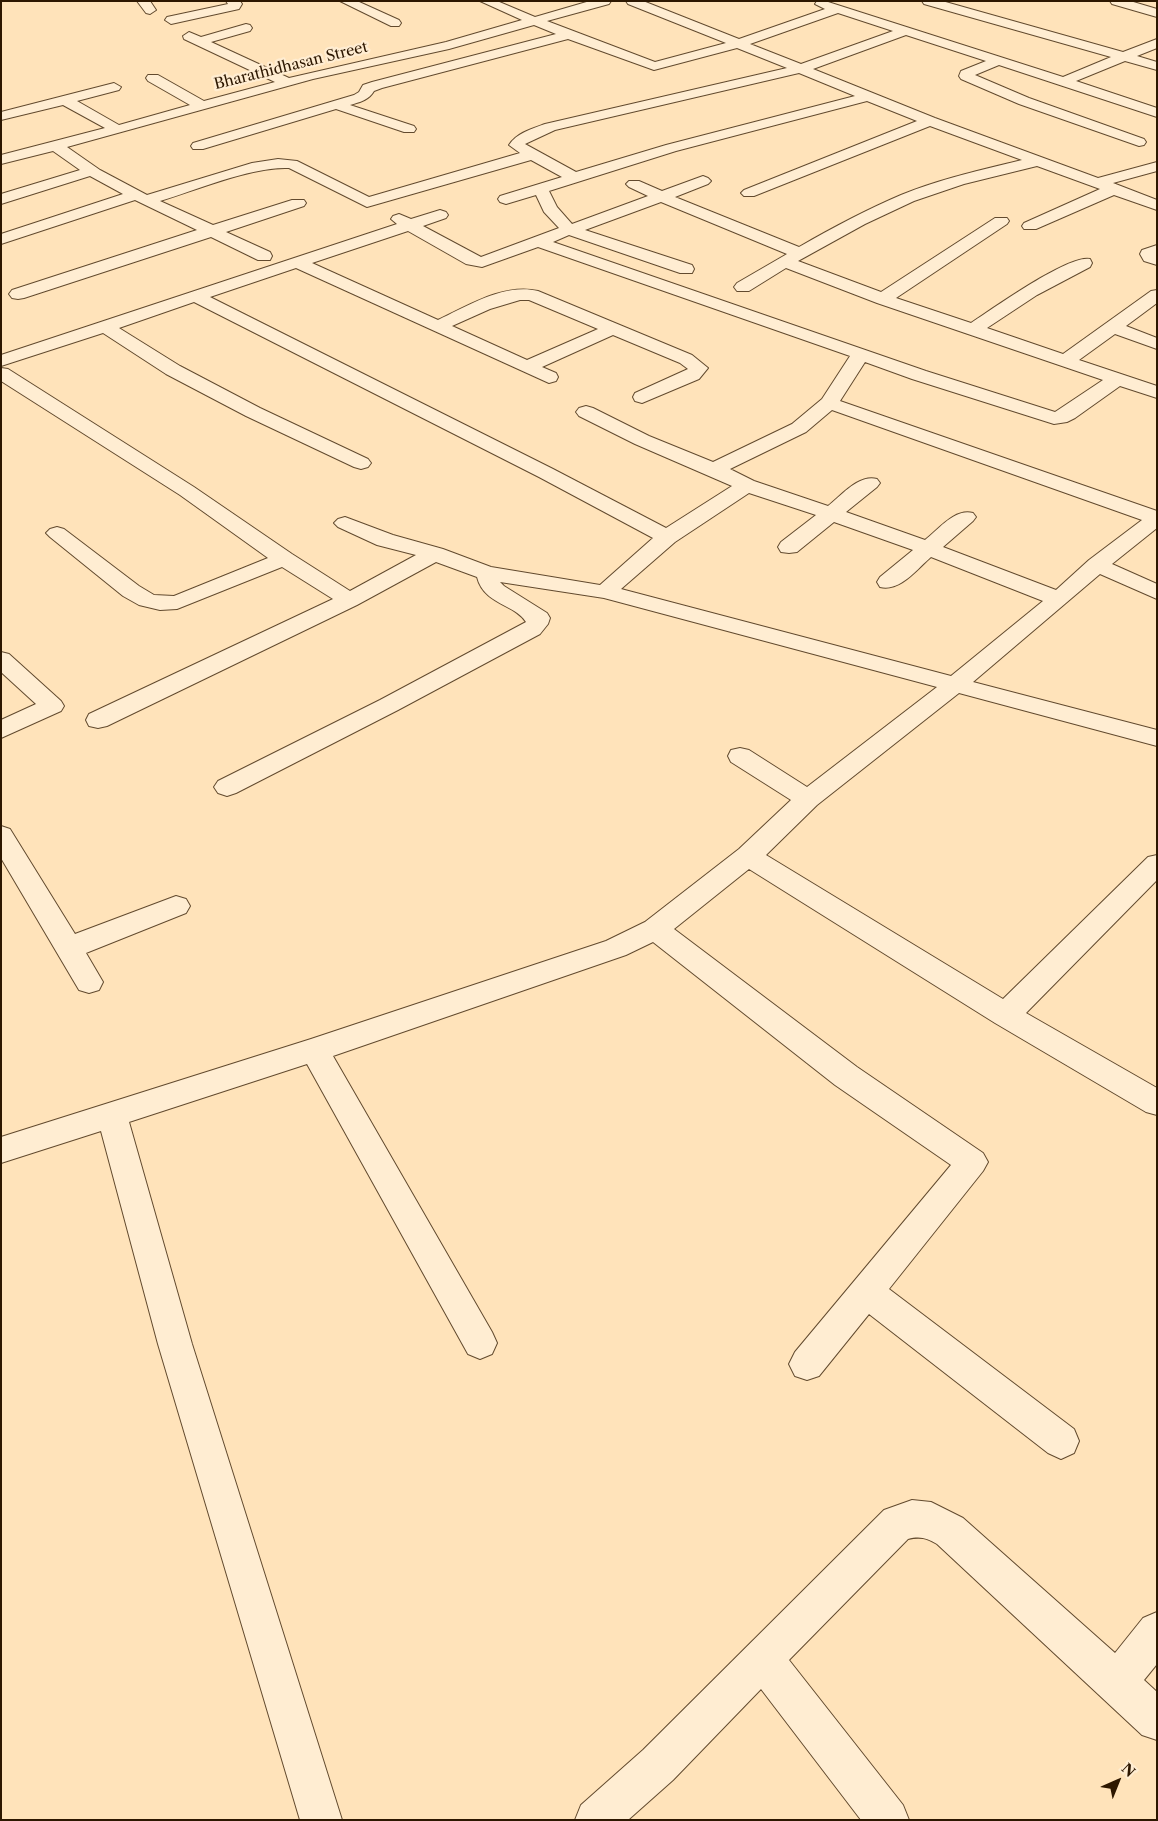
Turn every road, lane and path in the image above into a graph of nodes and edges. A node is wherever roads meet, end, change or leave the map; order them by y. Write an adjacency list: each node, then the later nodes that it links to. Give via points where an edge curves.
1 (232, 1): 11 (street, via 235,6)
2 (346, 1): 13 (street)
3 (486, 1): 12 (street)
4 (605, 1): 12 (street, Bharathidhasan Street)
5 (632, 1): 18 (street)
6 (928, 1): 19 (street)
7 (1116, 1): 10 (street)
8 (817, 3): 9 (street)
9 (838, 9): 15 (street); 18 (street)
10 (1157, 13)
11 (171, 20)
12 (535, 22): 16 (street); 25 (street, Bharathidhasan Street)
13 (395, 23)
14 (246, 28): 25 (street, via 194,38)
15 (905, 31): 20 (street); 22 (street)
16 (569, 36): 18 (street, via 654,66); 29 (street, via 377,85 368,88 363,96)
17 (1157, 43): 19 (street)
18 (738, 44): 22 (street)
19 (1124, 57): 21 (street); 24 (street)
20 (996, 61): 24 (street); 36 (street, via 966,76 1024,101)
21 (1157, 66)
22 (800, 69): 27 (street); 39 (street, via 550,127 523,138 516,145)
23 (152, 78): 30 (street)
24 (1064, 81): 31 (street)
25 (287, 82): 30 (street, Bharathidhasan Street)
26 (114, 87): 28 (street)
27 (869, 96): 33 (street); 44 (street)
28 (65, 100): 32 (street); 35 (street)
29 (336, 105): 34 (street); 38 (street)
30 (202, 106): 35 (street, Bharathidhasan Street)
31 (1157, 113)
32 (1, 116)
33 (930, 121): 41 (street); 50 (street)
34 (409, 129)
35 (118, 130): 37 (street, Bharathidhasan Street)
36 (1139, 142)
37 (56, 146): 40 (street, Bharathidhasan Street); 43 (street)
38 (198, 146)
39 (531, 155): 44 (street); 55 (street)
40 (1, 160)
41 (1036, 161): 46 (street); 68 (street, via 933,189 878,211)
42 (1157, 166): 46 (street)
43 (92, 171): 52 (street); 53 (street)
44 (573, 177): 48 (street)
45 (703, 182): 51 (street)
46 (1097, 183): 49 (street)
47 (634, 184): 51 (street)
48 (540, 188): 54 (street); 62 (street, via 550,209)
49 (1114, 189): 57 (street); 61 (street)
50 (749, 193)
51 (661, 197): 62 (street); 68 (street)
52 (141, 198): 55 (street, via 278,163 292,164); 63 (street); 64 (street)
53 (1, 199)
54 (506, 199)
55 (367, 202): 60 (street)
56 (298, 203): 63 (street)
57 (1157, 205)
58 (440, 215): 60 (street)
59 (1001, 221): 77 (street)
60 (410, 225): 65 (street, via 472,260 482,262); 70 (street)
61 (1030, 226)
62 (569, 230): 65 (street); 72 (street)
63 (214, 231): 67 (street); 74 (street)
64 (1, 239)
65 (539, 242): 84 (street)
66 (1157, 250): 69 (street, via 1148,254)
67 (264, 256)
68 (792, 258): 73 (street); 77 (street)
69 (1157, 260)
70 (296, 262): 76 (street); 79 (street)
71 (1084, 262): 82 (street, via 1031,291)
72 (686, 269)
73 (743, 287)
74 (18, 294)
75 (1157, 295): 80 (street)
76 (196, 296): 78 (street); 106 (street)
77 (884, 300): 82 (street)
78 (106, 327): 86 (street); 97 (street, via 173,370)
79 (437, 327): 81 (street, via 505,297 525,294); 87 (street)
80 (1113, 327): 83 (street); 85 (street)
81 (614, 328): 87 (street); 94 (street, via 686,359 699,368 692,375)
82 (974, 329): 85 (street)
83 (1157, 344)
84 (861, 354): 90 (street, via 1054,418 1068,414); 95 (street)
85 (1066, 360): 90 (street)
86 (1, 361)
87 (527, 367): 89 (street)
88 (1, 373): 91 (street)
89 (549, 377)
90 (1118, 378): 92 (street)
91 (21, 385): 93 (street); 110 (street, via 187,491)
92 (1157, 392)
93 (1, 393)
94 (642, 397)
95 (829, 403): 98 (street, via 799,428); 103 (street)
96 (586, 412): 98 (street, via 642,440)
97 (361, 463)
98 (714, 469): 100 (street)
99 (870, 482): 101 (street)
100 (747, 484): 101 (street); 106 (street)
101 (830, 513): 107 (street); 108 (street)
102 (966, 517): 108 (street)
103 (1157, 518): 111 (street)
104 (345, 522): 109 (street, via 385,540)
105 (57, 533): 110 (street, via 131,590 147,600 160,603 177,602)
106 (667, 536): 114 (street)
107 (790, 546)
108 (928, 549): 113 (street); 116 (street)
109 (435, 554): 112 (street); 117 (street)
110 (284, 559): 117 (street)
111 (1097, 565): 115 (street); 116 (street)
112 (487, 572): 114 (street); 124 (street, via 490,585 496,591 538,618 532,629 389,706)
113 (888, 582)
114 (605, 592): 119 (street)
115 (1157, 592)
116 (1059, 599): 119 (street)
117 (349, 600): 120 (street)
118 (1, 659): 121 (street, via 52,706)
119 (956, 684): 122 (street); 125 (street)
120 (98, 720)
121 (1, 730)
122 (1156, 737)
123 (740, 756): 125 (street)
124 (227, 787)
125 (808, 799): 127 (street)
126 (1, 835): 131 (street)
127 (748, 856): 130 (street); 133 (street)
128 (1157, 864): 133 (street)
129 (176, 906): 131 (street)
130 (655, 929): 134 (street, via 616,948); 138 (street, via 846,1076 972,1162)
131 (69, 948): 132 (street)
132 (89, 982)
133 (1005, 1015): 135 (street)
134 (314, 1050): 136 (street); 139 (street)
135 (1157, 1103)
136 (112, 1116): 137 (street); 146 (street, via 181,1363)
137 (1, 1150)
138 (866, 1290): 140 (street); 141 (street)
139 (480, 1343)
140 (807, 1364)
141 (1062, 1441)
142 (1157, 1632): 144 (street)
143 (762, 1658): 144 (street, via 897,1523 910,1518 931,1519 950,1531); 147 (street, via 658,1765); 148 (street)
144 (1117, 1682): 145 (street)
145 (1157, 1720)
146 (321, 1820)
147 (596, 1820)
148 (888, 1820)

